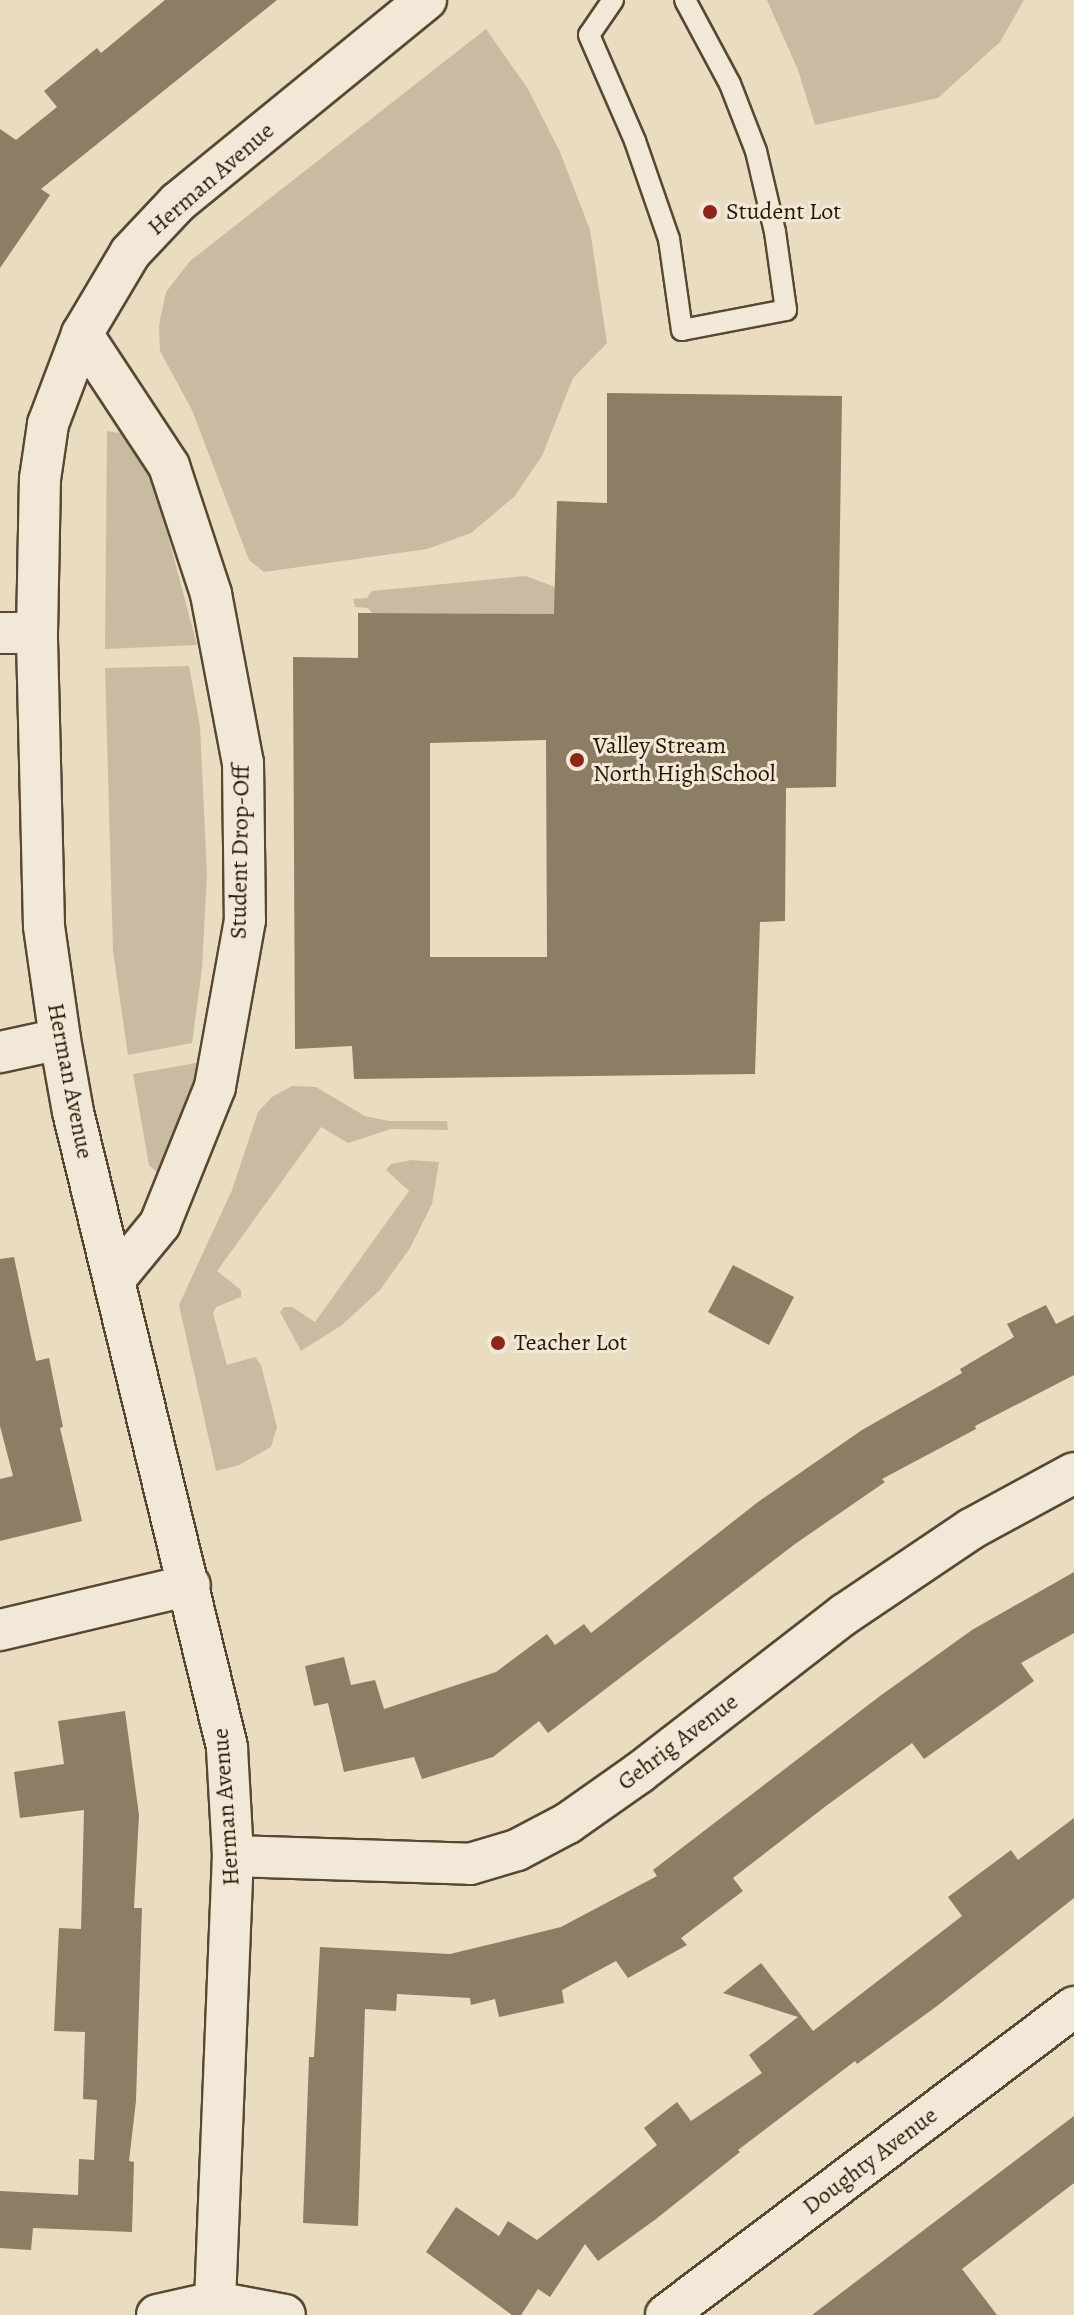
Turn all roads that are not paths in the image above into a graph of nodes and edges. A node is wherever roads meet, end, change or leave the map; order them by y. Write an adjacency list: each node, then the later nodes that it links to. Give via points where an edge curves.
1 (426, 0): 4 (street, Herman Avenue, via 153,225)
2 (613, 0): 3 (lane, via 589,35 635,141 669,239 682,330 786,310 756,151 730,84)
3 (685, 0)
4 (82, 334): 5 (street, Herman Avenue, via 48,424); 8 (street, Student Drop-Off, via 169,466 211,594 243,763 245,920 215,1087 160,1224)
5 (18, 633): 6 (street, Herman Avenue, via 44,926)
6 (60, 1039): 7 (street); 8 (street, Herman Avenue)
7 (0, 1052)
8 (114, 1280): 10 (street, Herman Avenue)
9 (1074, 1473): 12 (street, Gehrig Avenue, via 971,1529 845,1614 639,1773 568,1823 517,1850 470,1864)
10 (190, 1585): 11 (street); 12 (street, Herman Avenue, via 227,1747)
11 (0, 1630)
12 (233, 1856): 14 (street, Herman Avenue)
13 (1074, 2007): 17 (street, Doughty Avenue)
14 (215, 2302): 15 (street); 16 (street)
15 (157, 2315)
16 (285, 2315)
17 (666, 2315)

